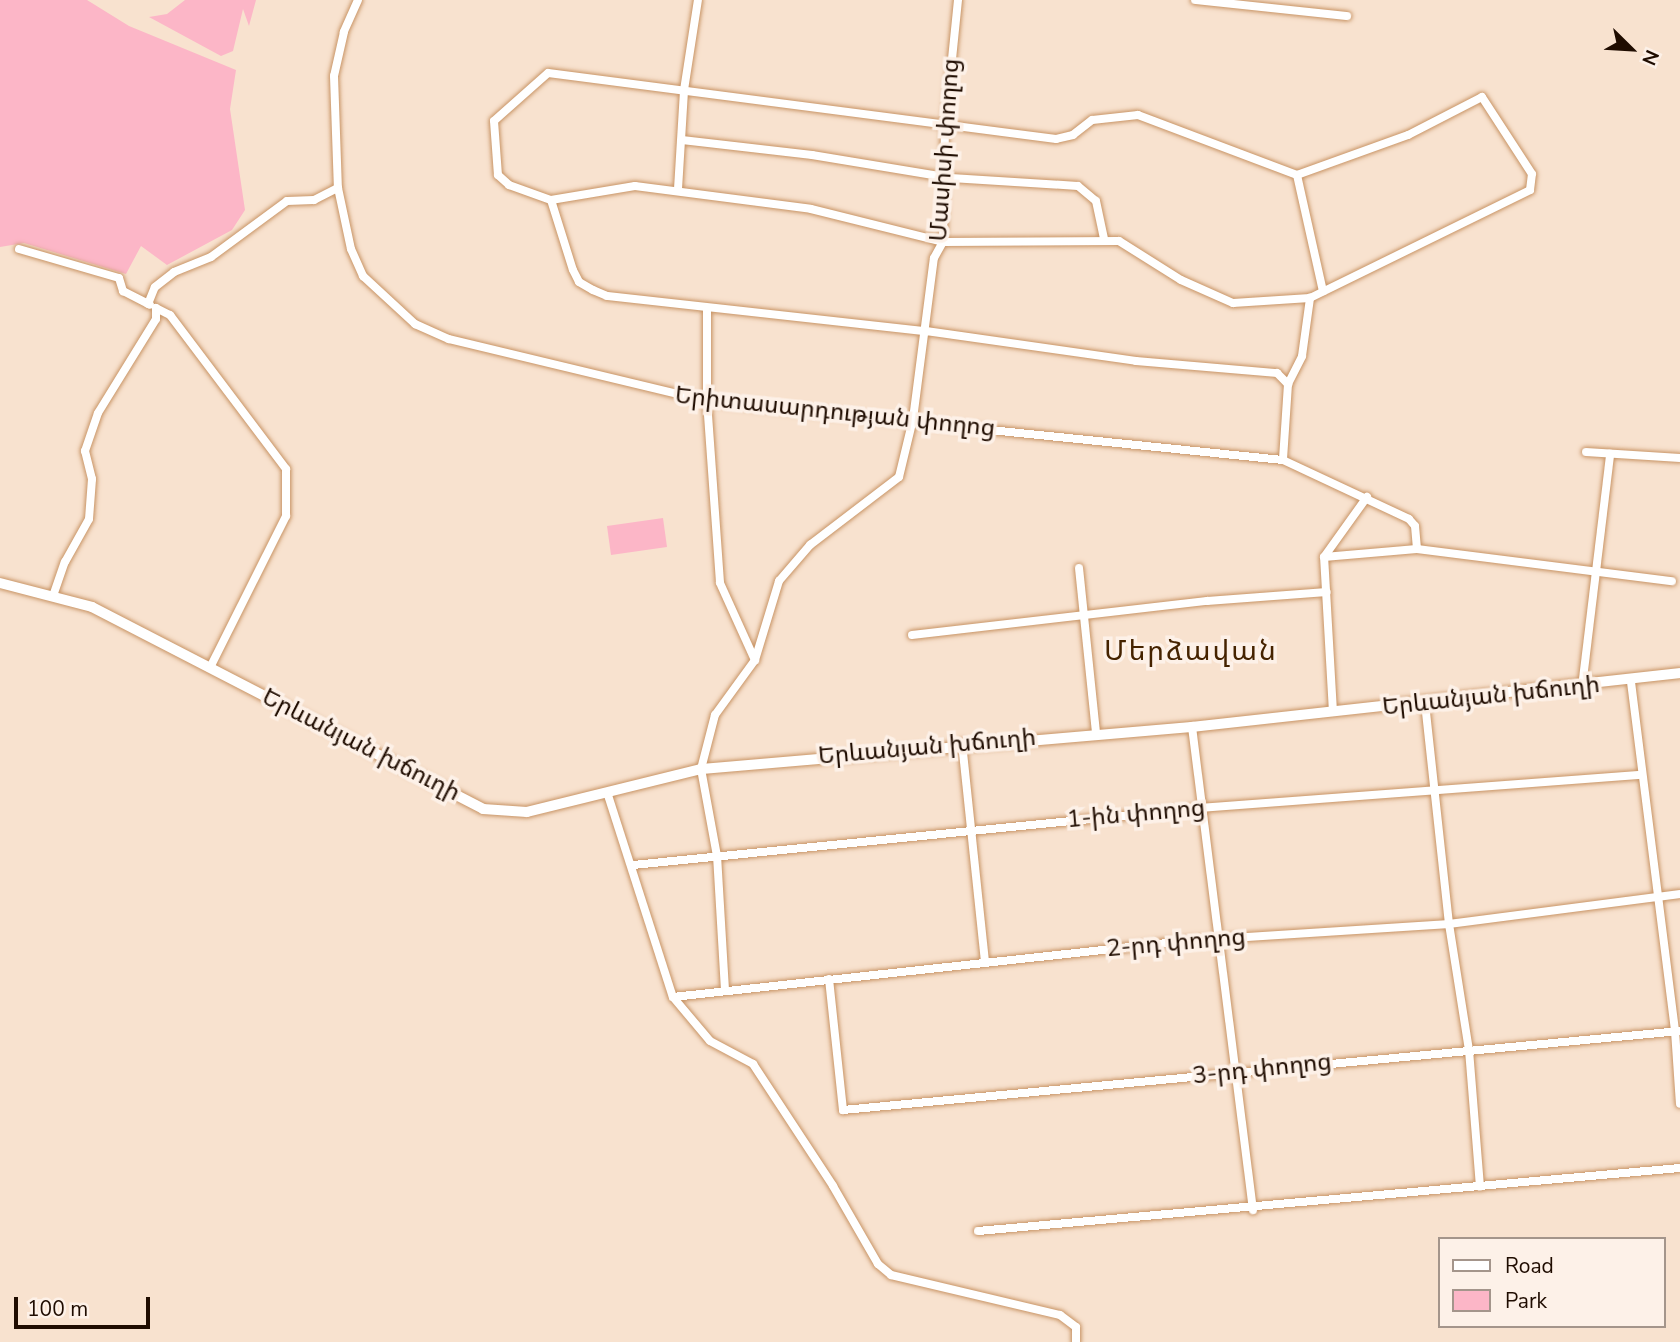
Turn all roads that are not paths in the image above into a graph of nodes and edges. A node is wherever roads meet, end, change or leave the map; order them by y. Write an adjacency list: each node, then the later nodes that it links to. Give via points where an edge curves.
1 (358, 0): 11 (street, Երիտասարդության փողոց, via 344,32 334,76)
2 (698, 0): 6 (street)
3 (958, 0): 7 (street, Մասիսի փողոց)
4 (1195, 0): 5 (street)
5 (1347, 16)
6 (684, 90): 7 (street); 8 (street); 13 (street, via 548,73 541,77 494,121 498,175 509,185)
7 (945, 128): 9 (street, Մասիսի փողոց); 10 (street, via 1056,139 1073,135 1092,120 1138,115)
8 (682, 140): 9 (street); 12 (street)
9 (944, 174): 14 (street, via 1084,188 1096,201); 15 (street, Մասիսի փողոց)
10 (1297, 175): 17 (street); 17 (street, via 1408,135 1479,96 1532,174 1530,190)
11 (338, 188): 19 (street, via 314,200 287,201 211,257 174,272 155,287); 23 (street, Երիտասարդության փողոց, via 351,249 362,276 415,324 449,339)
12 (678, 189): 13 (street, via 635,186); 15 (street, via 811,209)
13 (551, 200): 20 (street, via 579,282 607,296)
14 (1104, 240): 15 (street); 18 (street, via 1119,241 1181,280 1233,303)
15 (943, 243): 21 (street, Մասիսի փողոց, via 934,258)
16 (19, 249): 19 (street, via 119,278 123,291)
17 (1323, 291): 18 (street)
18 (1310, 298): 22 (street, via 1302,356)
19 (152, 306): 37 (street, via 156,319 97,413 85,451 92,479 89,519 65,562); 41 (street, via 170,315 286,469 286,516)
20 (707, 308): 21 (street); 23 (street)
21 (926, 331): 22 (street, via 1136,361 1277,373); 24 (street, Մասիսի փողոց)
22 (1288, 384): 28 (street)
23 (707, 401): 24 (street, Երիտասարդության փողոց); 40 (street, via 720,583)
24 (913, 419): 28 (street, Երիտասարդության փողոց); 40 (street, Մասիսի փողոց, via 899,477 810,545 779,581)
25 (1586, 452): 26 (street)
26 (1610, 454): 27 (street); 33 (street)
27 (1680, 458)
28 (1283, 460): 29 (street, Երիտասարդության փողոց)
29 (1367, 497): 30 (street, Երիտասարդության փողոց, via 1409,519 1415,526); 31 (street)
30 (1417, 549): 31 (street); 33 (street)
31 (1324, 557): 36 (street)
32 (1079, 568): 38 (street)
33 (1596, 571): 34 (street); 44 (street)
34 (1672, 581)
35 (0, 583): 37 (main road, Երևանյան խճուղի)
36 (1327, 592): 38 (street, via 1207,601); 46 (street)
37 (53, 596): 41 (main road, Երևանյան խճուղի, via 92,607)
38 (1086, 618): 39 (street); 48 (street)
39 (912, 635)
40 (755, 660): 50 (street, Մասիսի փողոց, via 715,715)
41 (210, 668): 53 (main road, Երևանյան խճուղի, via 483,809 527,812)
42 (1680, 673): 43 (main road, Երևանյան խճուղի)
43 (1630, 681): 44 (main road, Երևանյան խճուղի); 51 (street)
44 (1582, 687): 45 (main road, Երևանյան խճուղի)
45 (1425, 703): 46 (main road, Երևանյան խճուղի); 52 (street)
46 (1334, 712): 47 (main road, Երևանյան խճուղի)
47 (1192, 727): 48 (main road, Երևանյան խճուղի); 54 (street)
48 (1096, 733): 49 (main road, Երևանյան խճուղի)
49 (962, 743): 50 (main road, Երևանյան խճուղի); 55 (street)
50 (701, 769): 53 (main road, Երևանյան խճուղի); 56 (street)
51 (1641, 775): 52 (street, 1-ին փողոց); 59 (street)
52 (1435, 790): 54 (street, 1-ին փողոց); 60 (street)
53 (607, 792): 57 (street)
54 (1200, 807): 55 (street, 1-ին փողոց); 61 (street)
55 (970, 830): 56 (street, 1-ին փողոց); 62 (street)
56 (717, 856): 57 (street, 1-ին փողոց); 64 (street)
57 (633, 865): 65 (street)
58 (1680, 894): 59 (street, 2-րդ փողոց)
59 (1655, 901): 60 (street, 2-րդ փողոց); 66 (street)
60 (1449, 924): 61 (street, 2-րդ փողոց); 67 (street)
61 (1218, 938): 62 (street, 2-րդ փողոց); 68 (street)
62 (985, 963): 63 (street, 2-րդ փողոց)
63 (829, 979): 64 (street, 2-րդ փողոց); 68 (street, 3-րդ փողոց, via 843,1110)
64 (724, 990): 65 (street, 2-րդ փողոց)
65 (673, 997): 74 (street, via 710,1041 753,1064 833,1185 878,1264 891,1275 1060,1315 1076,1327)
66 (1678, 1031): 67 (street, 3-րդ փողոց); 69 (street)
67 (1469, 1050): 68 (street, 3-րդ փողոց); 71 (street)
68 (1234, 1071): 72 (street)
69 (1680, 1104)
70 (1680, 1168): 71 (street)
71 (1480, 1187): 72 (street)
72 (1253, 1210): 73 (street)
73 (978, 1231)
74 (1076, 1342)

